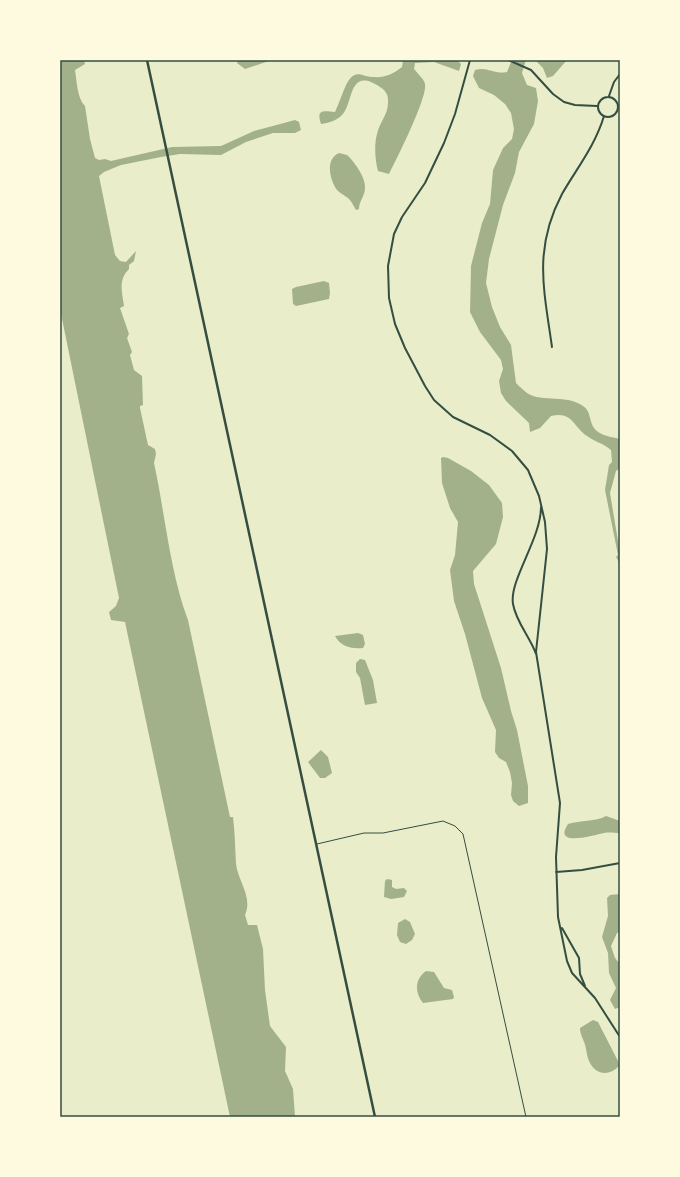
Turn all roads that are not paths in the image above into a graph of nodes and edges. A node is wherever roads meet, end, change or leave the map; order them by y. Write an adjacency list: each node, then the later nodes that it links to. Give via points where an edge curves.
1 (147, 60): 14 (street)
2 (470, 60): 12 (street, via 458,107 444,143 394,234 388,266 388,298 400,338 431,396 453,416 490,435 512,451 533,478)
3 (493, 60): 4 (street)
4 (503, 60)
5 (508, 60): 8 (street, via 526,66 564,102 575,106)
6 (620, 74): 7 (street)
7 (609, 96): 8 (street, via 600,100); 9 (street, via 616,100)
8 (597, 106): 10 (street)
9 (619, 107): 10 (street, via 613,115)
10 (604, 116): 11 (street, via 593,144 561,196 548,233 542,281)
11 (552, 347)
12 (542, 504): 13 (street, via 547,549 536,642); 13 (street, via 538,530 514,587 512,599 514,610)
13 (537, 659): 16 (street, via 560,803)
14 (316, 844): 20 (street); 21 (lane, via 364,833 383,833 443,821 455,826 463,834)
15 (620, 863): 16 (street)
16 (556, 872): 17 (street, via 557,908)
17 (562, 928): 18 (street, via 579,958 580,974); 18 (street, via 569,968)
18 (585, 987): 19 (street)
19 (620, 1037)
20 (375, 1117)
21 (526, 1117)

